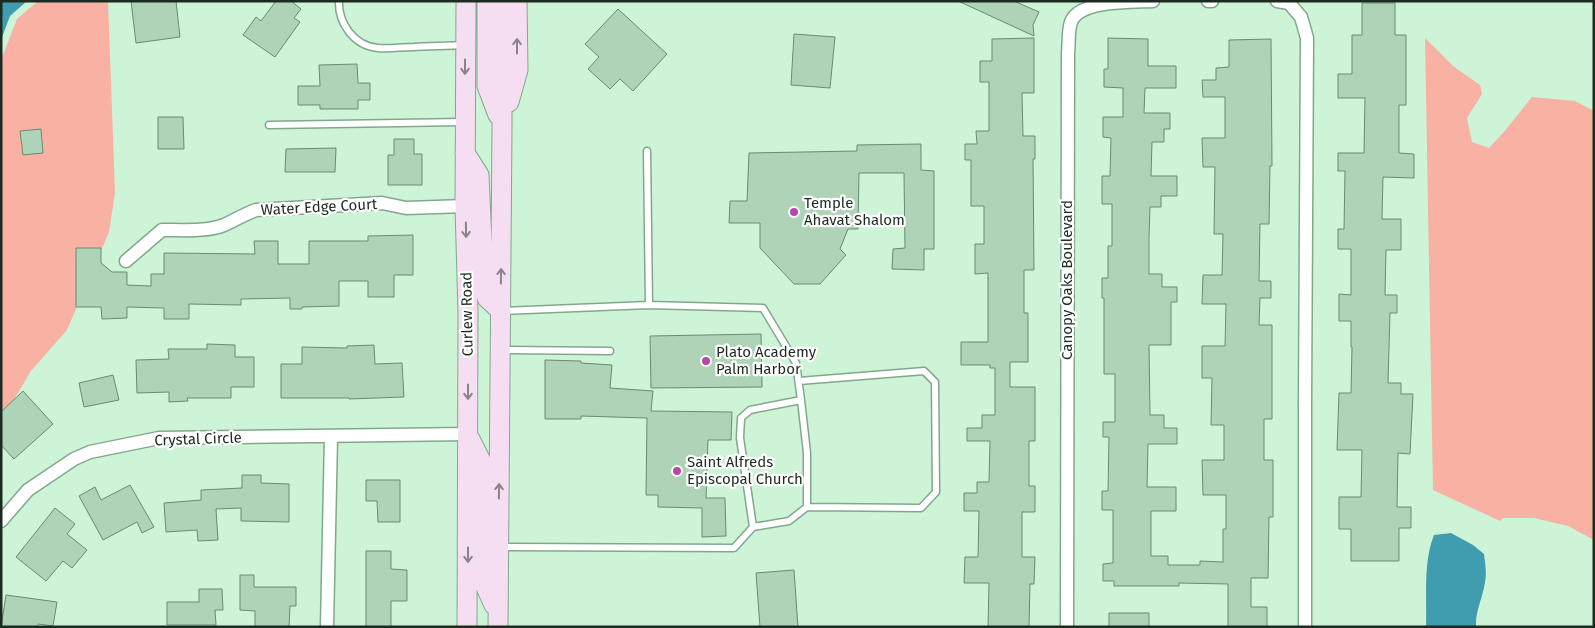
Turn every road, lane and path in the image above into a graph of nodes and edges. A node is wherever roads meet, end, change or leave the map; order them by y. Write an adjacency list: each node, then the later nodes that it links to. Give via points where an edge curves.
1 (339, 1): 8 (lane, via 342,21 349,33 376,48)
2 (466, 1): 8 (main road, Curlew Road)
3 (487, 1): 11 (main road, via 487,86)
4 (502, 1): 11 (main road)
5 (517, 1): 11 (main road, one-way to 5, via 518,70)
6 (1153, 1): 31 (street, Canopy Oaks Boulevard, via 1107,2 1082,9 1072,21 1068,53)
7 (1277, 1): 32 (street, via 1289,3 1301,17 1307,38)
8 (466, 45): 9 (main road, Curlew Road, one-way to 9)
9 (466, 122): 10 (lane); 13 (main road, Curlew Road)
10 (269, 125)
11 (502, 128): 17 (main road, one-way to 11)
12 (647, 151): 16 (lane)
13 (466, 153): 14 (main road, Curlew Road); 17 (main road, via 479,175 484,286 487,298)
14 (466, 206): 15 (street, Water Edge Court, via 406,208 382,203 256,210 222,225 162,230); 22 (main road, Curlew Road, one-way to 22)
15 (126, 260)
16 (649, 305): 17 (lane); 20 (lane, via 763,308 796,363)
17 (501, 311): 18 (main road)
18 (500, 350): 19 (lane); 27 (main road, one-way to 18)
19 (610, 351)
20 (799, 381): 21 (lane); 24 (lane, via 924,371 935,382 936,492 921,508)
21 (801, 400): 24 (lane, via 807,453); 26 (lane, via 750,410 741,418 740,438)
22 (468, 434): 23 (street, Crystal Circle); 28 (main road, via 482,463 485,585); 30 (main road, Curlew Road, one-way to 30)
23 (331, 436): 25 (street, Crystal Circle, via 159,438 90,452 28,490); 29 (street)
24 (807, 507): 26 (lane, via 789,521)
25 (1, 521)
26 (753, 527): 27 (lane, via 734,548)
27 (498, 547): 28 (main road)
28 (498, 620)
29 (326, 627)
30 (467, 627)
31 (1067, 627)
32 (1305, 627)

